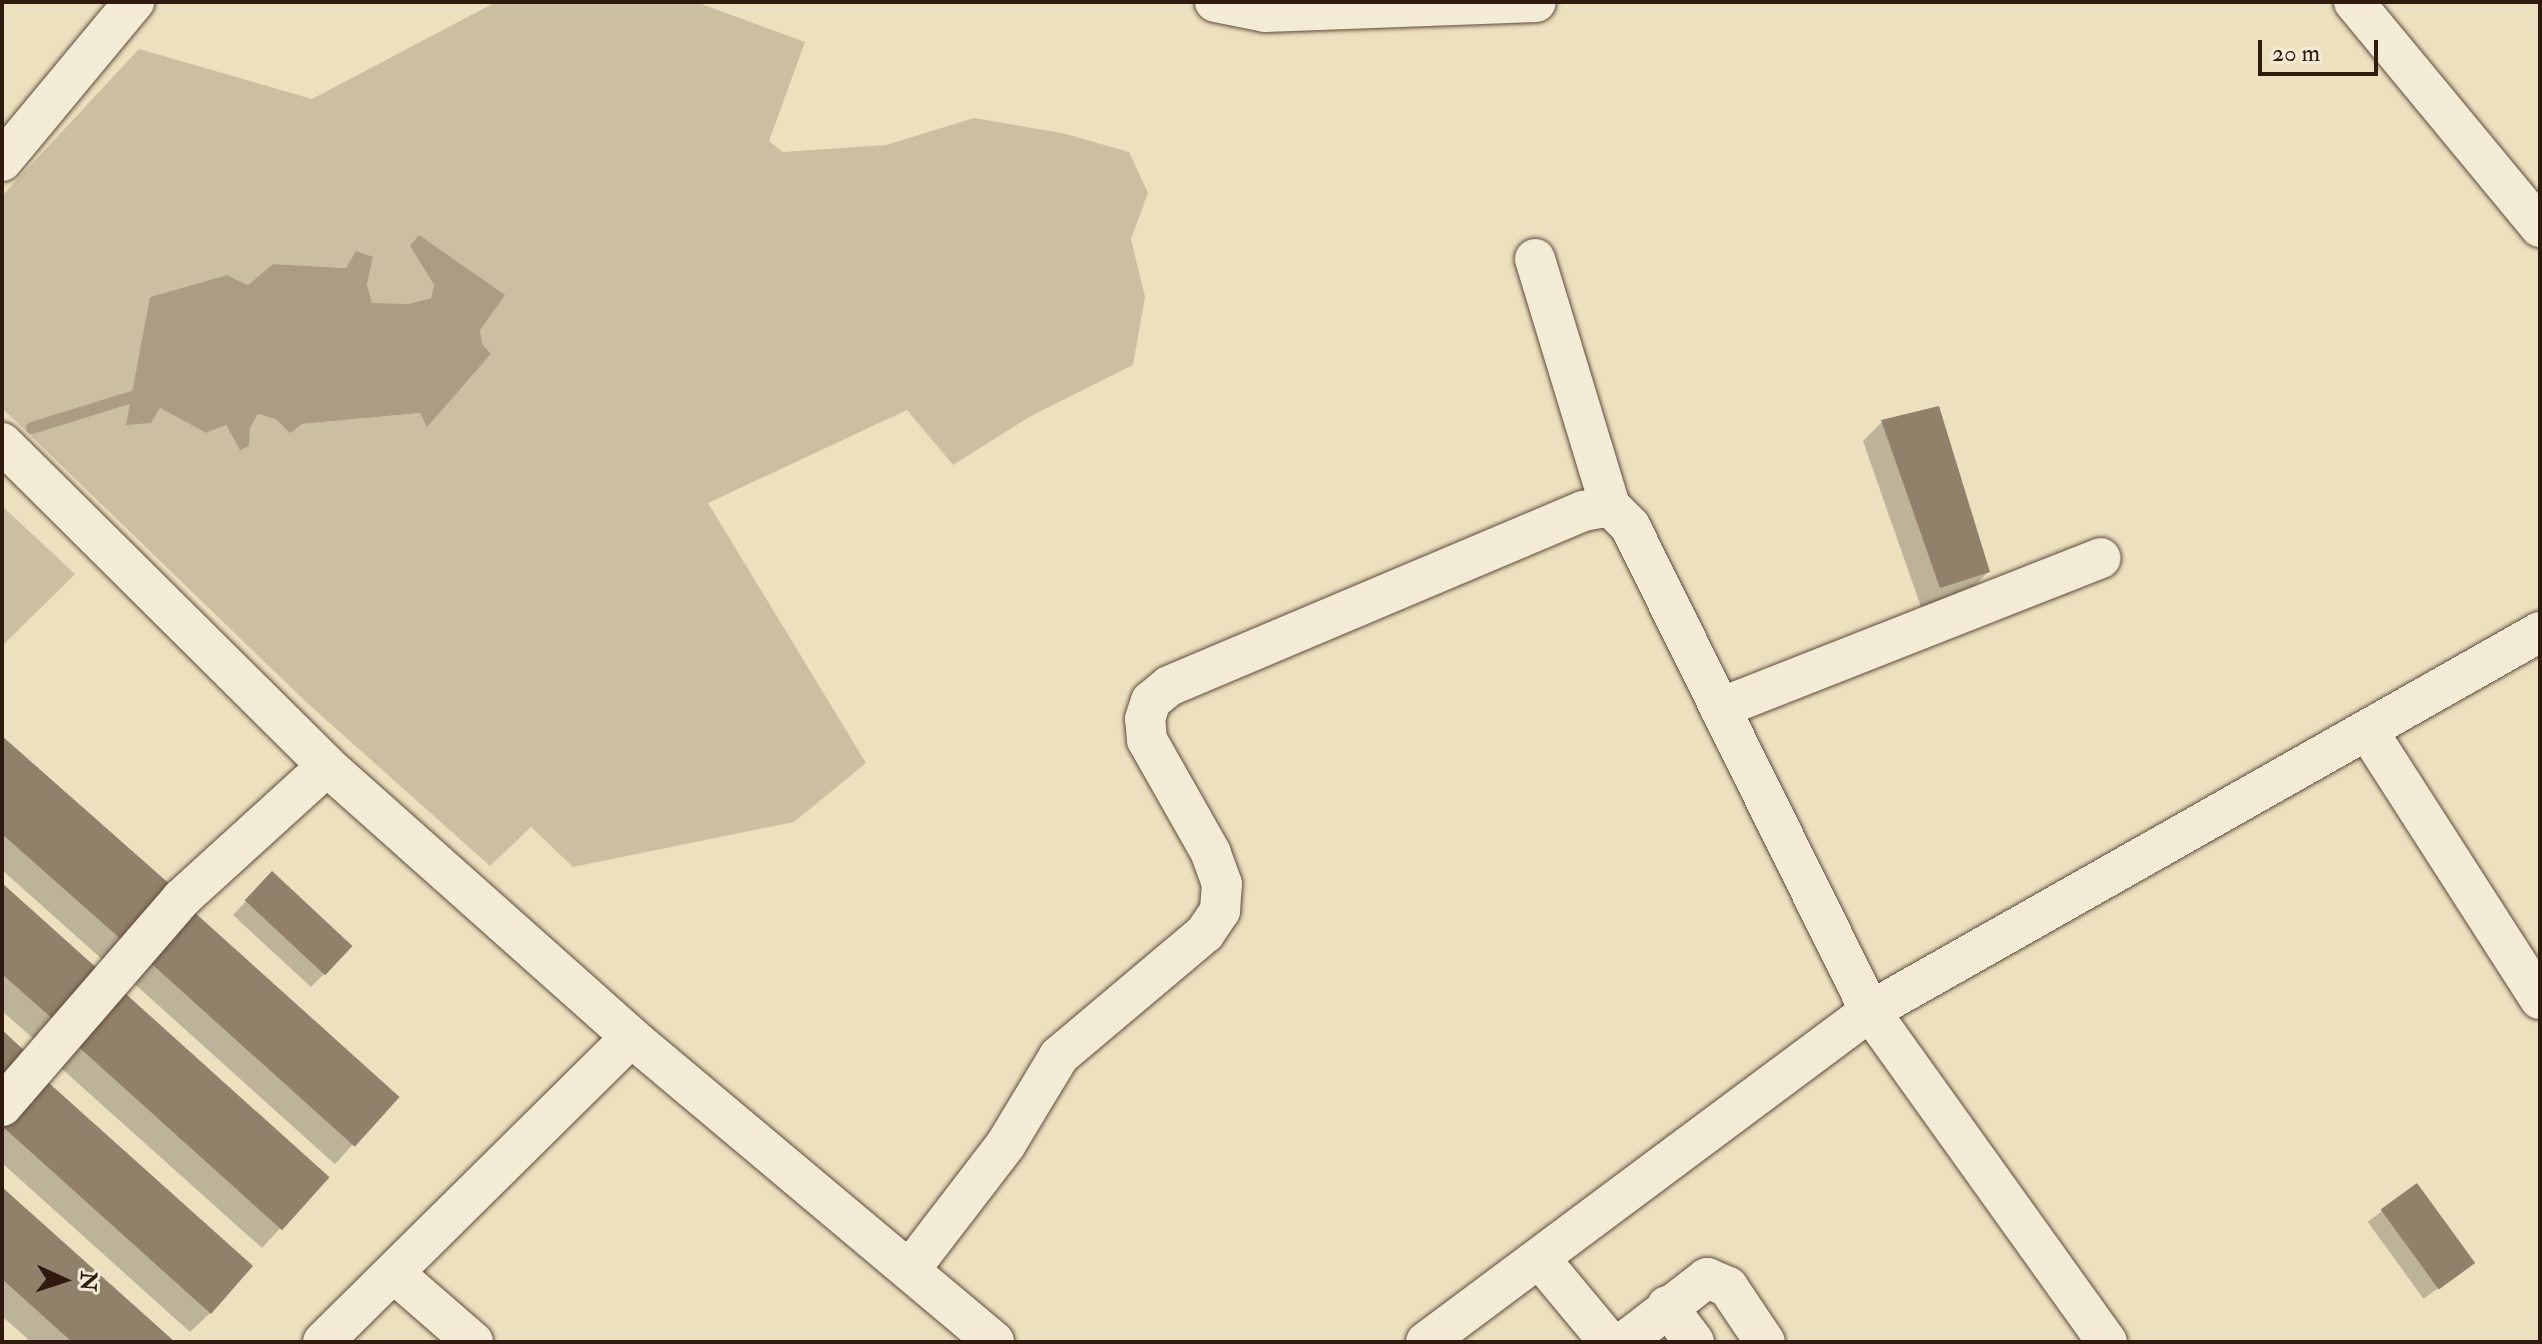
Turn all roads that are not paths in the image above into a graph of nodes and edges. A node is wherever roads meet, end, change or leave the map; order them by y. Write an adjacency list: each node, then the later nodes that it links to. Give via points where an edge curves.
1 (134, 2): 5 (street)
2 (1215, 2): 3 (street, via 1265,12)
3 (1536, 2)
4 (2354, 2): 6 (street)
5 (2, 161)
6 (2540, 227)
7 (1535, 259): 9 (street)
8 (2, 443): 14 (street)
9 (1610, 506): 12 (street, via 1630,526); 20 (street, via 1583,511 1169,686 1151,701 1145,719 1147,740 1211,853 1222,884 1220,911 1205,933 1059,1056 1006,1144)
10 (2101, 558): 12 (street)
11 (2540, 632): 13 (street)
12 (1720, 708): 16 (street)
13 (2369, 733): 15 (street); 16 (street)
14 (327, 766): 17 (street); 18 (street, via 181,899)
15 (2540, 999)
16 (1870, 1011): 19 (street); 31 (street)
17 (631, 1037): 20 (street); 21 (street)
18 (2, 1106)
19 (1540, 1259): 26 (street); 27 (street)
20 (911, 1268): 25 (street)
21 (396, 1275): 23 (street); 24 (street)
22 (1667, 1306): 28 (street); 29 (street); 30 (street, via 1707,1278 1721,1280)
23 (323, 1342)
24 (473, 1342)
25 (994, 1342)
26 (1426, 1342)
27 (1609, 1342)
28 (1624, 1342)
29 (1694, 1342)
30 (1765, 1342)
31 (2107, 1342)

